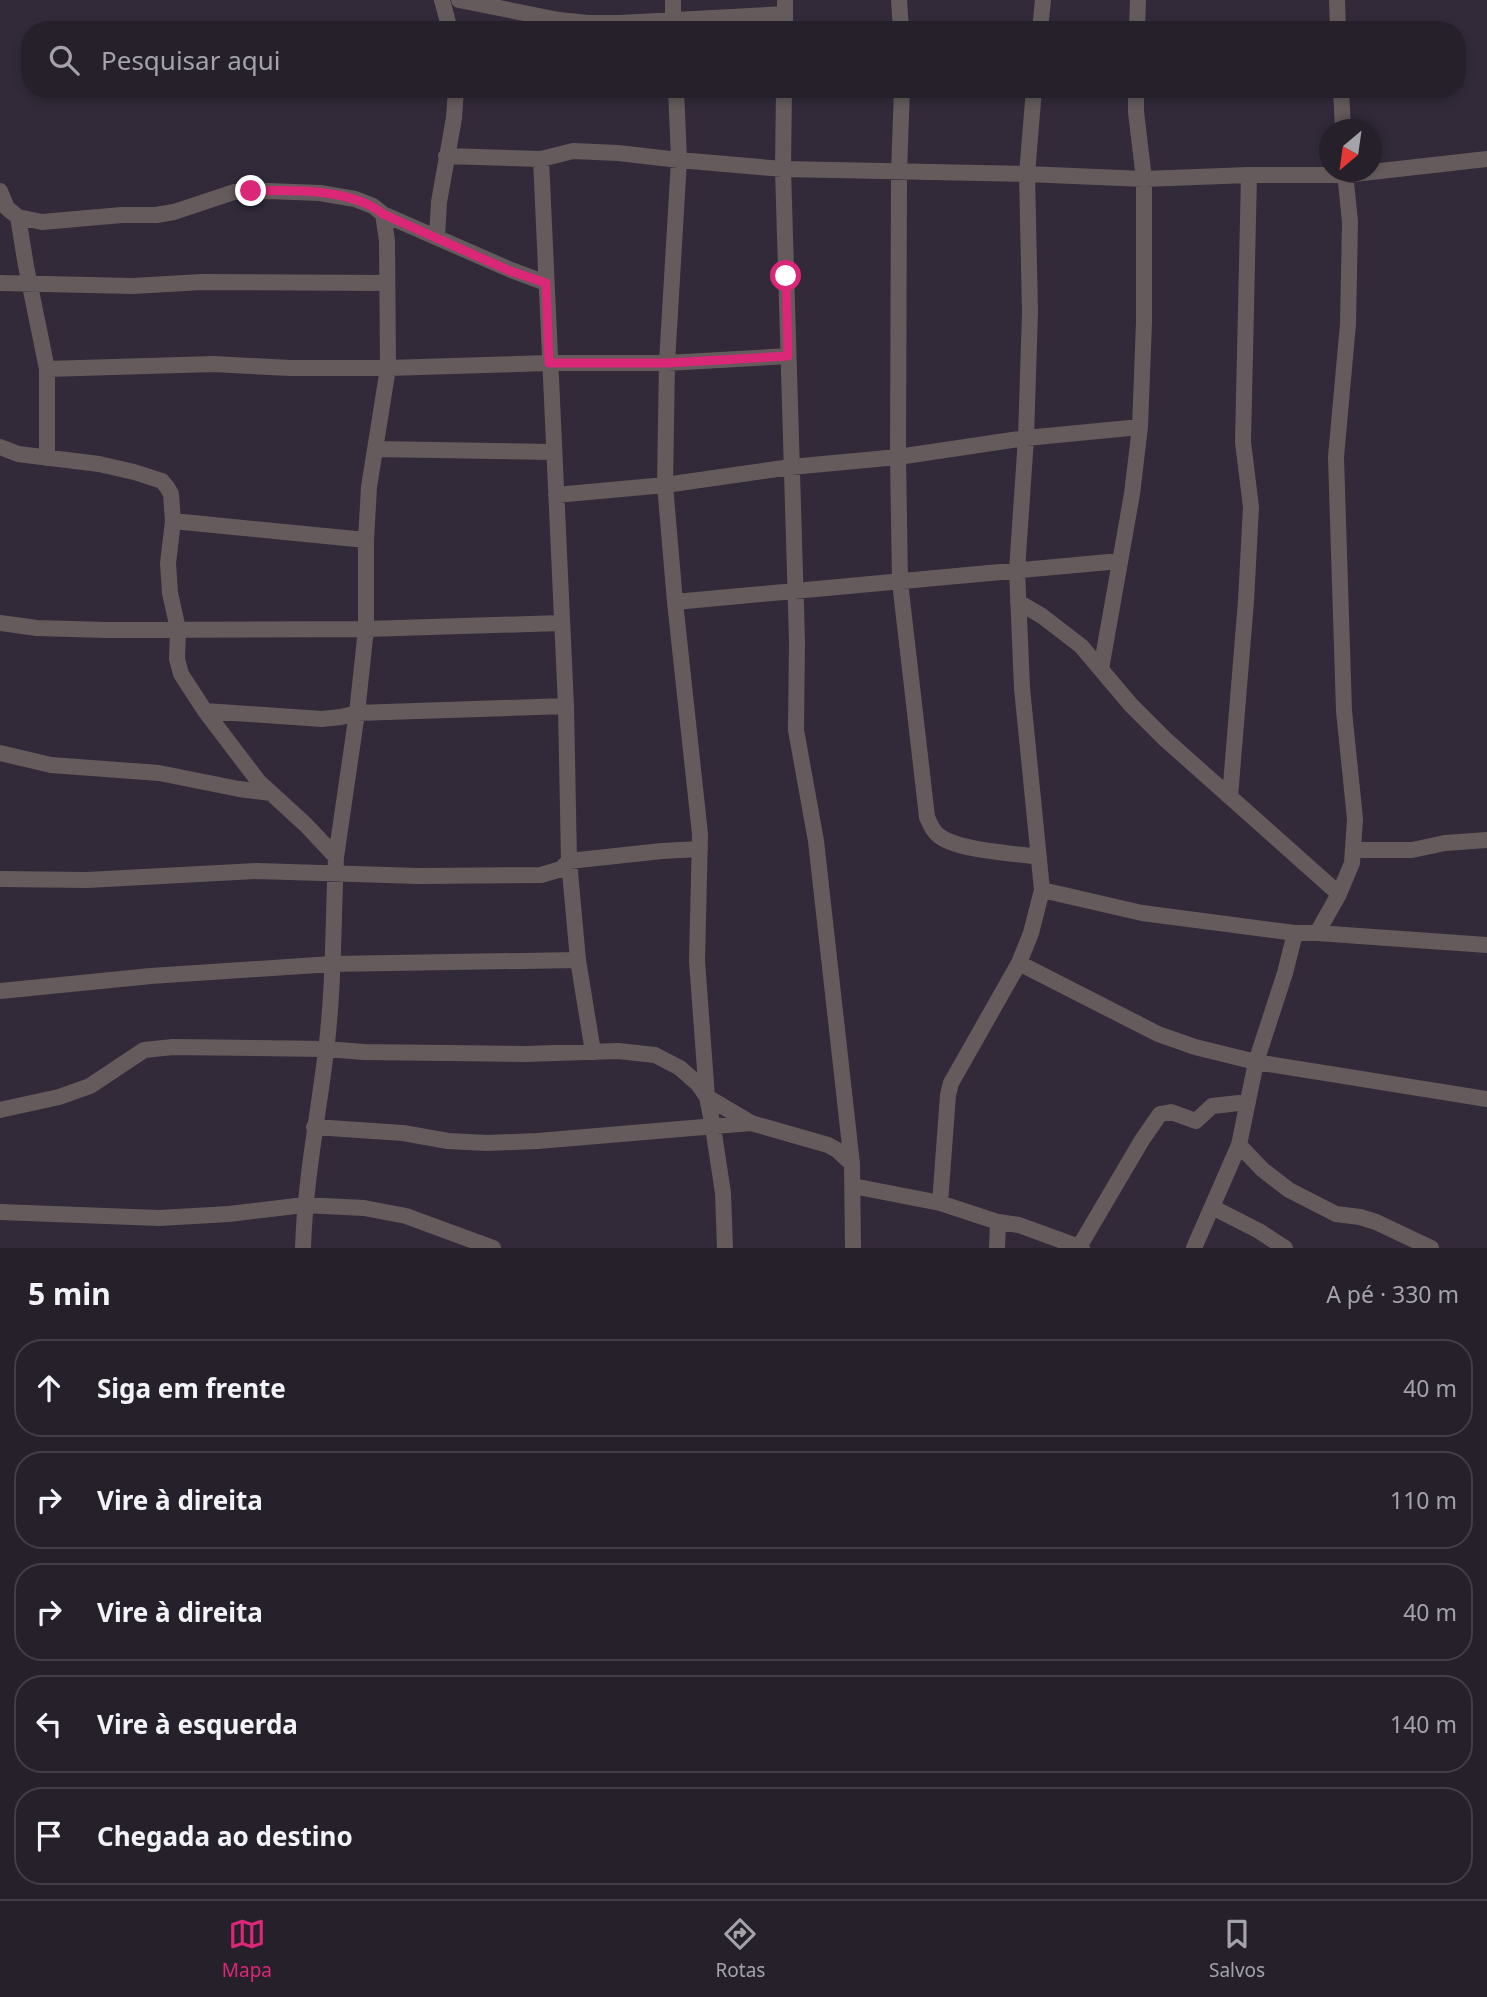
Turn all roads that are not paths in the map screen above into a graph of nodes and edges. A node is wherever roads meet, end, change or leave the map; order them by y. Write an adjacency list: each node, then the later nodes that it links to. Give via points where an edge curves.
1 (442, 0): 9 (street)
2 (459, 0): 10 (street)
3 (673, 0): 11 (street)
4 (899, 0): 13 (street)
5 (1043, 0): 14 (street)
6 (1138, 0): 15 (street)
7 (1337, 0): 16 (street)
8 (785, 15): 12 (street)
9 (448, 21)
10 (569, 21)
11 (672, 21)
12 (717, 21)
13 (900, 21)
14 (1041, 21)
15 (1137, 21)
16 (1338, 21)
17 (455, 98): 25 (street)
18 (677, 98): 28 (street)
19 (784, 98): 29 (street)
20 (902, 98): 31 (street)
21 (1033, 98): 32 (street)
22 (1136, 98): 35 (street)
23 (1341, 98): 24 (street)
24 (1342, 119)
25 (446, 156): 26 (street); 40 (street)
26 (541, 159): 28 (street, via 573,151); 43 (street)
27 (1487, 159): 30 (street)
28 (680, 160): 29 (street); 47 (street)
29 (783, 169): 31 (street); 45 (street)
30 (1382, 169)
31 (899, 172): 32 (street); 55 (street)
32 (1027, 174): 35 (street); 51 (street, via 1030,312)
33 (1319, 174): 34 (street)
34 (1249, 175): 35 (street); 78 (street, via 1243,442 1251,508)
35 (1144, 179): 50 (street)
36 (1346, 182): 81 (street, via 1348,324 1336,457)
37 (0, 191): 38 (street)
38 (8, 212): 39 (street, via 41,222 156,215 234,192 268,191 355,199); 44 (street)
39 (383, 214): 40 (street); 42 (street)
40 (437, 237): 43 (street)
41 (0, 283): 44 (street)
42 (386, 283): 44 (street); 48 (street)
43 (546, 283): 46 (street)
44 (31, 285): 49 (street)
45 (788, 356): 47 (street); 57 (street)
46 (549, 363): 47 (street); 48 (street); 54 (street)
47 (667, 363): 58 (street)
48 (388, 368): 49 (street, via 213,364); 53 (street)
49 (47, 369): 56 (street)
50 (1140, 427): 51 (street); 62 (street)
51 (1026, 438): 55 (street); 63 (street)
52 (0, 447): 56 (street)
53 (375, 449): 54 (street); 61 (street)
54 (554, 452): 59 (street)
55 (898, 457): 57 (street); 64 (street)
56 (47, 458): 60 (street, via 122,469 162,481 171,495)
57 (791, 467): 58 (street); 65 (street)
58 (665, 485): 59 (street); 66 (street)
59 (556, 495): 69 (street)
60 (173, 521): 61 (street); 70 (street, via 168,563)
61 (366, 540): 71 (street)
62 (1120, 561): 63 (street); 72 (street)
63 (1017, 570): 64 (street); 67 (street)
64 (900, 582): 65 (street); 83 (street, via 927,817 932,828 956,845)
65 (795, 592): 66 (street); 107 (street, via 796,730 816,841)
66 (675, 602): 80 (street)
67 (1018, 602): 72 (street, via 1063,631); 83 (street)
68 (0, 623): 70 (street, via 37,628)
69 (562, 623): 71 (street); 73 (street)
70 (178, 629): 71 (street); 74 (street, via 181,674)
71 (366, 629): 75 (street)
72 (1101, 669): 78 (street, via 1140,714)
73 (566, 706): 75 (street); 84 (street)
74 (205, 711): 75 (street, via 322,719); 77 (street)
75 (357, 713): 82 (street)
76 (0, 752): 77 (street, via 51,765 159,773)
77 (271, 793): 82 (street)
78 (1230, 797): 88 (street)
79 (1487, 840): 81 (street, via 1412,850)
80 (700, 849): 84 (street); 99 (street, via 697,961)
81 (1353, 850): 88 (street)
82 (336, 857): 85 (street)
83 (1039, 857): 87 (street)
84 (569, 861): 85 (street, via 561,869 541,875); 92 (street)
85 (335, 874): 86 (street, via 257,871 87,880); 94 (street)
86 (0, 879)
87 (1042, 890): 89 (street, via 1142,913); 93 (street)
88 (1339, 894): 90 (street)
89 (1295, 933): 90 (street); 98 (street)
90 (1317, 933): 91 (street)
91 (1487, 945)
92 (578, 960): 94 (street); 97 (street)
93 (1019, 963): 98 (street, via 1158,1034); 109 (street, via 951,1083)
94 (332, 964): 95 (street); 96 (street)
95 (0, 991)
96 (326, 1049): 97 (street); 102 (street, via 144,1050 90,1086); 104 (street)
97 (593, 1052): 99 (street, via 655,1055 680,1068)
98 (1256, 1062): 100 (street); 101 (street)
99 (707, 1097): 103 (street); 105 (street)
100 (1487, 1099)
101 (1248, 1102): 106 (street); 114 (street, via 1212,1106 1196,1121 1171,1112 1160,1114)
102 (0, 1110)
103 (751, 1123): 105 (street); 107 (street, via 828,1145)
104 (314, 1127): 105 (street, via 487,1143); 110 (street)
105 (713, 1127): 117 (street)
106 (1239, 1145): 111 (street); 122 (street, via 1289,1189 1336,1214 1376,1222)
107 (852, 1164): 108 (street)
108 (853, 1186): 109 (street); 118 (street)
109 (940, 1203): 113 (street)
110 (304, 1205): 112 (street, via 159,1218); 115 (street); 116 (street, via 407,1216)
111 (1212, 1207): 120 (street); 121 (street)
112 (0, 1212)
113 (998, 1222): 114 (street); 119 (street)
114 (1081, 1247)
115 (303, 1248)
116 (493, 1248)
117 (725, 1248)
118 (853, 1248)
119 (997, 1248)
120 (1194, 1248)
121 (1285, 1248)
122 (1431, 1248)

